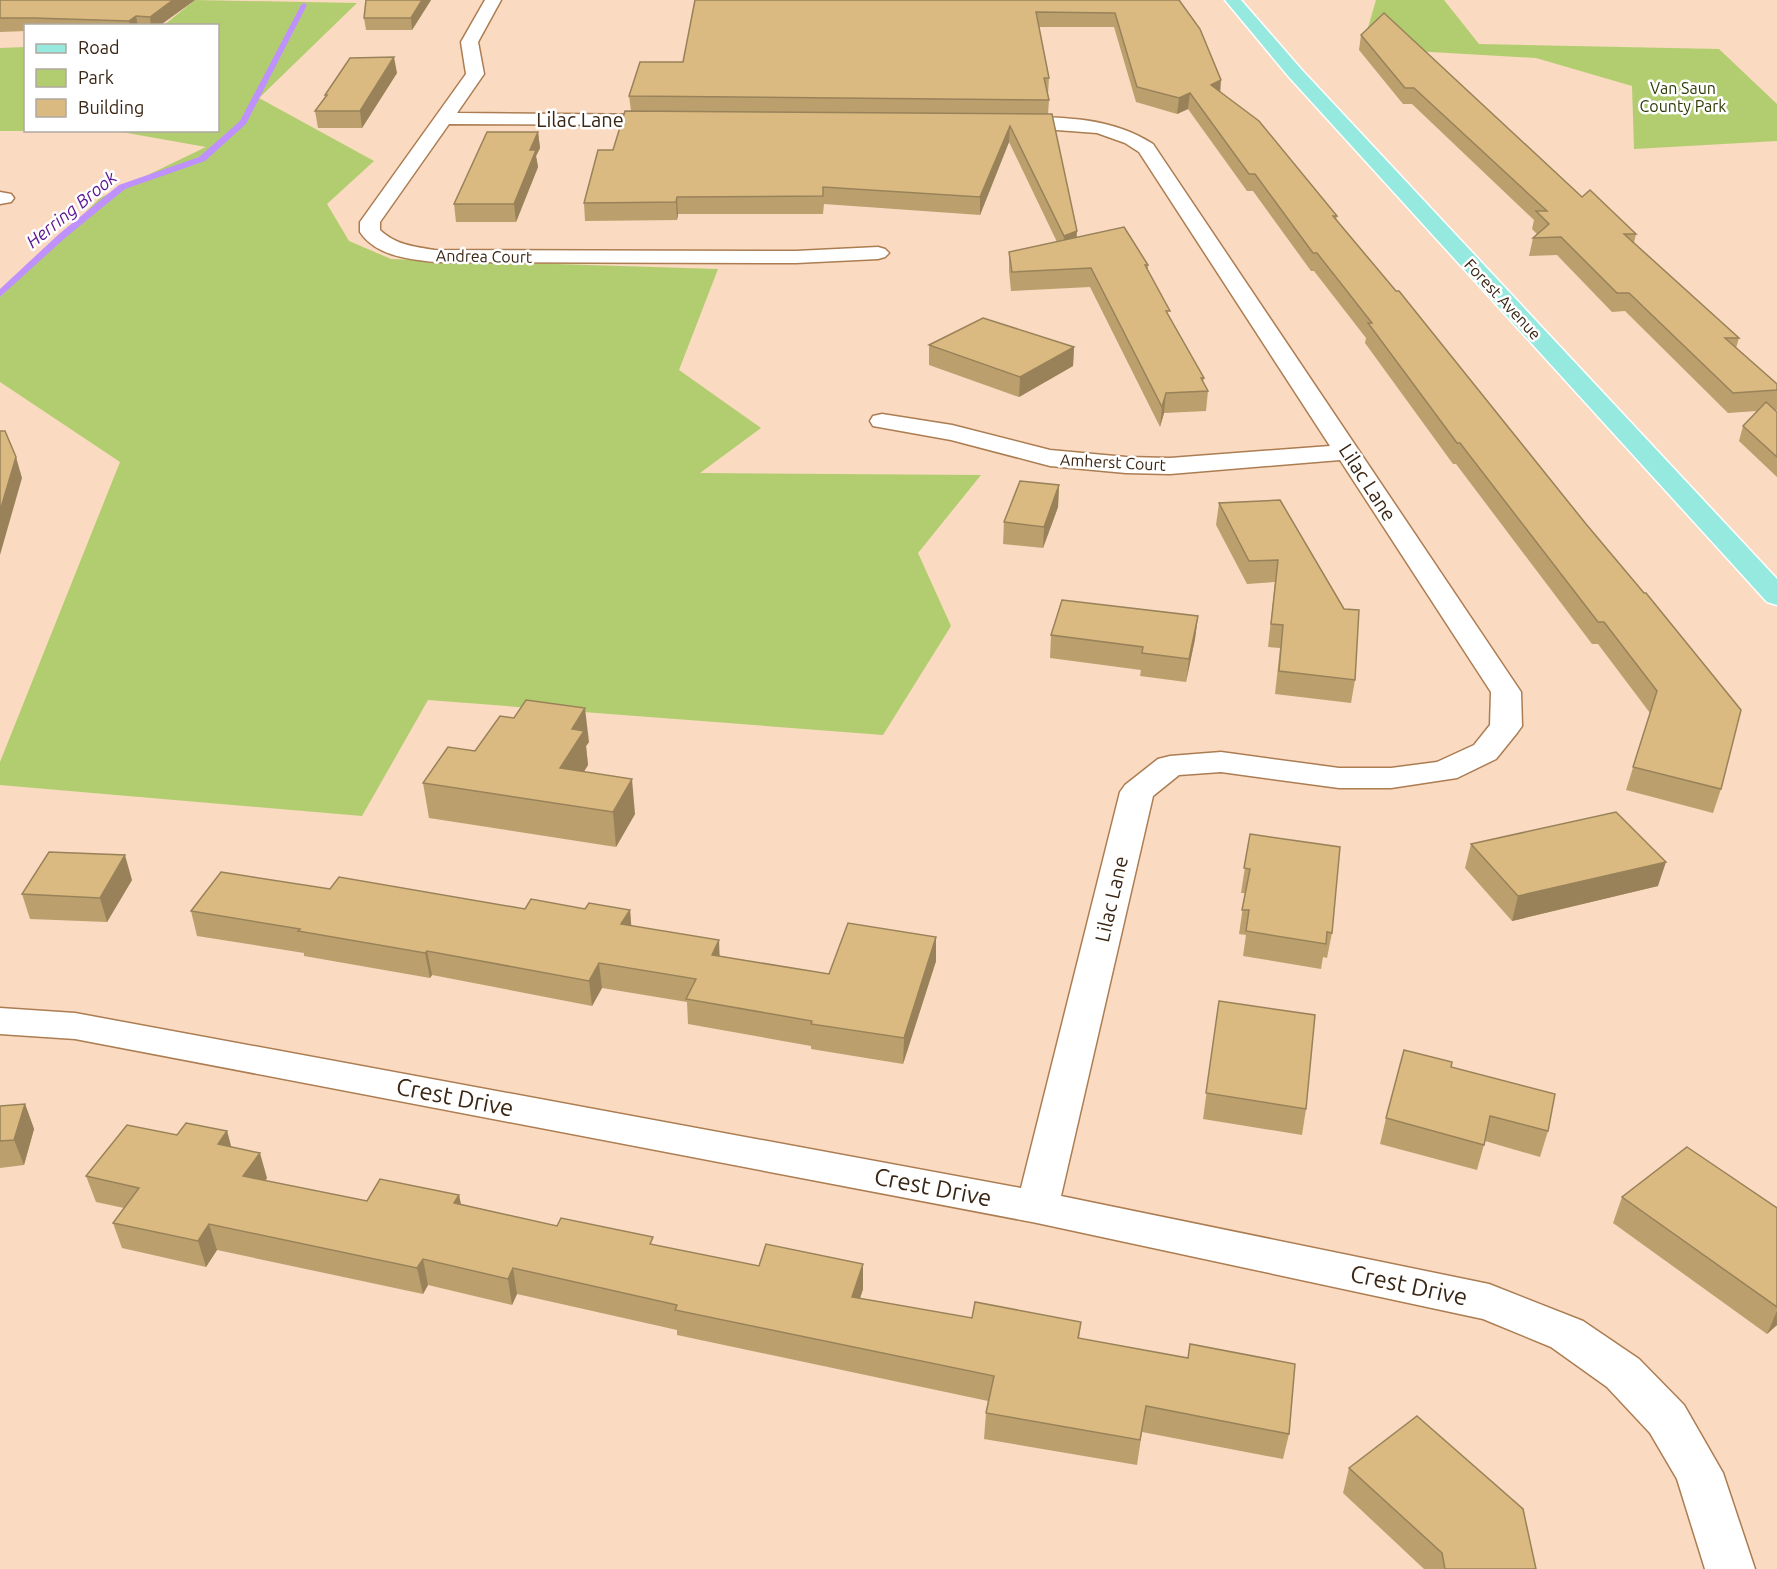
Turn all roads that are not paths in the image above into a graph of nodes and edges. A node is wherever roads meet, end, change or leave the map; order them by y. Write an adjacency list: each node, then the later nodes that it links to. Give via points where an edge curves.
1 (493, 0): 3 (street, Andrea Court, via 470,41 475,74)
2 (1233, 0): 9 (main road, Forest Avenue, via 1303,82)
3 (443, 118): 4 (street, Lilac Lane); 6 (street, Andrea Court, via 370,222 370,232 393,248 435,256)
4 (691, 120)
5 (987, 122): 8 (street, Lilac Lane, via 1081,125 1124,135 1146,148)
6 (878, 254)
7 (882, 421): 8 (street, Amherst Court, via 952,433 1050,458 1126,465 1170,466)
8 (1348, 452): 11 (street, Lilac Lane, via 1506,692 1506,726 1485,752 1445,771 1391,778 1339,778 1221,762 1170,766 1137,792)
9 (1777, 596)
10 (0, 1021): 11 (street, Crest Drive, via 75,1026)
11 (1037, 1207): 12 (street, Crest Drive, via 1489,1302 1567,1334 1623,1373 1667,1419 1699,1473)
12 (1730, 1569)

